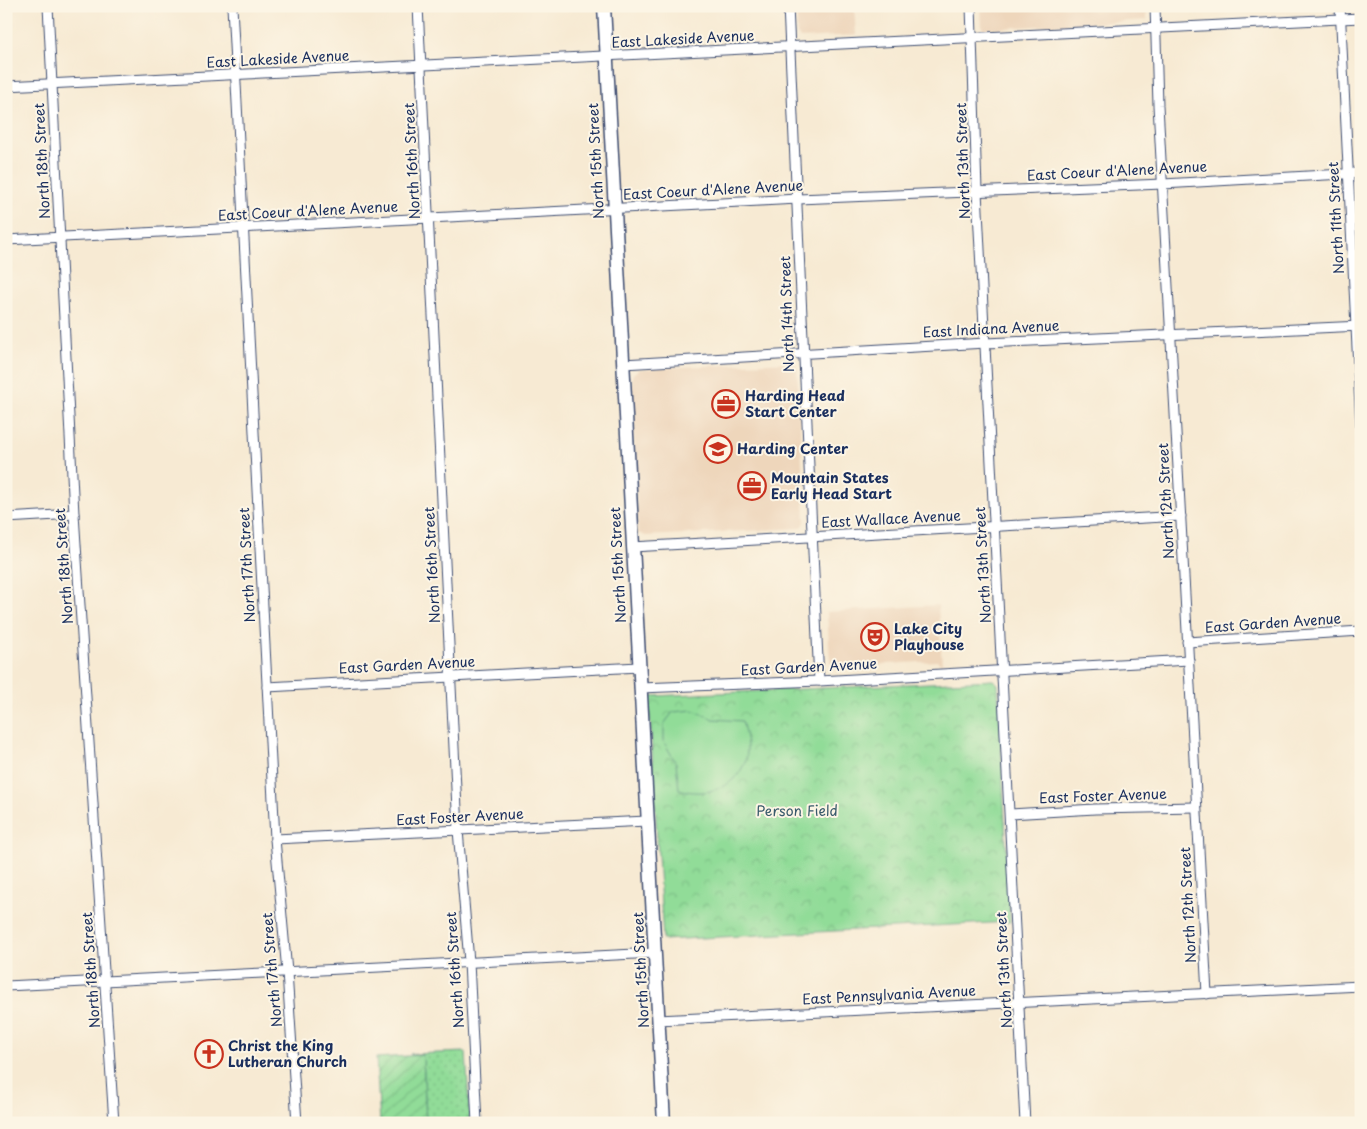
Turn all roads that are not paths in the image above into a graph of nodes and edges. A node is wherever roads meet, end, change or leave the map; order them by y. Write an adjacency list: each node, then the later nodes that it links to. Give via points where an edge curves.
1 (48, 6): 17 (street, North 18th Street)
2 (232, 6): 16 (street, North 17th Street)
3 (418, 6): 15 (street, North 16th Street)
4 (604, 6): 14 (main road, North 15th Street)
5 (788, 6): 13 (street, North 14th Street)
6 (971, 6): 12 (street, North 13th Street)
7 (1155, 6): 11 (street, North 12th Street)
8 (1340, 6): 10 (street, North 11th Street)
9 (1361, 18): 10 (street, East Lakeside Avenue)
10 (1341, 19): 11 (street, East Lakeside Avenue); 19 (street, North 11th Street)
11 (1156, 28): 12 (street, East Lakeside Avenue); 21 (street, North 12th Street)
12 (972, 38): 13 (street, East Lakeside Avenue); 22 (street, North 13th Street)
13 (790, 47): 14 (street, East Lakeside Avenue); 23 (street, North 14th Street)
14 (606, 56): 15 (street, East Lakeside Avenue); 24 (main road, North 15th Street)
15 (421, 66): 16 (street, East Lakeside Avenue); 25 (street, North 16th Street)
16 (235, 75): 17 (street, East Lakeside Avenue); 26 (street, North 17th Street)
17 (52, 84): 18 (street, East Lakeside Avenue); 27 (street, North 18th Street)
18 (6, 86)
19 (1347, 173): 20 (street, East Coeur d'Alene Avenue); 21 (street, East Coeur d'Alene Avenue); 29 (street, North 11th Street)
20 (1361, 173)
21 (1162, 184): 22 (street, East Coeur d'Alene Avenue); 30 (street, North 12th Street)
22 (977, 191): 23 (street, East Coeur d'Alene Avenue); 31 (street, North 13th Street)
23 (798, 199): 24 (street, East Coeur d'Alene Avenue); 32 (street, North 14th Street)
24 (613, 209): 25 (street, East Coeur d'Alene Avenue); 33 (main road, North 15th Street)
25 (428, 219): 26 (street, East Coeur d'Alene Avenue); 46 (street, North 16th Street)
26 (243, 228): 27 (street, East Coeur d'Alene Avenue); 48 (street, North 17th Street)
27 (60, 238): 28 (street, East Coeur d'Alene Avenue); 35 (street, North 18th Street)
28 (6, 240)
29 (1358, 326): 30 (street, East Indiana Avenue); 34 (street, North 11th Street)
30 (1171, 335): 31 (street, East Indiana Avenue); 36 (street, North 12th Street)
31 (986, 343): 32 (street, East Indiana Avenue); 38 (street, North 13th Street)
32 (802, 353): 33 (street, East Indiana Avenue); 39 (street, North 14th Street)
33 (623, 364): 40 (main road, North 15th Street)
34 (1361, 428)
35 (74, 514): 37 (street); 58 (street, North 18th Street)
36 (1181, 516): 38 (street, East Wallace Avenue); 42 (street, North 12th Street)
37 (6, 518)
38 (994, 527): 39 (street, East Wallace Avenue); 45 (street, North 13th Street)
39 (812, 536): 40 (street, East Wallace Avenue); 47 (street, North 14th Street)
40 (632, 546): 44 (main road, North 15th Street)
41 (1361, 631): 42 (street, East Garden Avenue)
42 (1188, 642): 43 (street, North 12th Street)
43 (1188, 660): 45 (street, East Garden Avenue); 50 (street, North 12th Street)
44 (639, 667): 46 (street, East Garden Avenue); 49 (main road, North 15th Street)
45 (1003, 670): 47 (street, East Garden Avenue); 51 (street, North 13th Street)
46 (451, 677): 48 (street, East Garden Avenue); 53 (street, North 16th Street)
47 (819, 680): 49 (street, East Garden Avenue)
48 (267, 687): 54 (street, North 17th Street)
49 (640, 688): 52 (main road, North 15th Street)
50 (1196, 807): 51 (street, East Foster Avenue); 61 (street, North 12th Street)
51 (1010, 814): 62 (street, North 13th Street)
52 (647, 821): 53 (street, East Foster Avenue); 55 (main road, North 15th Street)
53 (458, 830): 54 (street, East Foster Avenue); 56 (street, North 16th Street)
54 (275, 840): 57 (street, North 17th Street)
55 (655, 953): 56 (street); 63 (main road, North 15th Street)
56 (469, 962): 57 (street); 67 (street, North 16th Street)
57 (287, 972): 58 (street); 66 (street, North 17th Street)
58 (105, 981): 59 (street); 65 (street, North 18th Street)
59 (6, 986)
60 (1361, 986): 61 (street, East Pennsylvania Avenue)
61 (1207, 994): 62 (street, East Pennsylvania Avenue)
62 (1020, 1003): 63 (street, East Pennsylvania Avenue); 69 (street, North 13th Street)
63 (658, 1020): 64 (main road, North 15th Street)
64 (664, 1122): 68 (street)
65 (114, 1123)
66 (297, 1123)
67 (477, 1123)
68 (656, 1123)
69 (1025, 1123)

